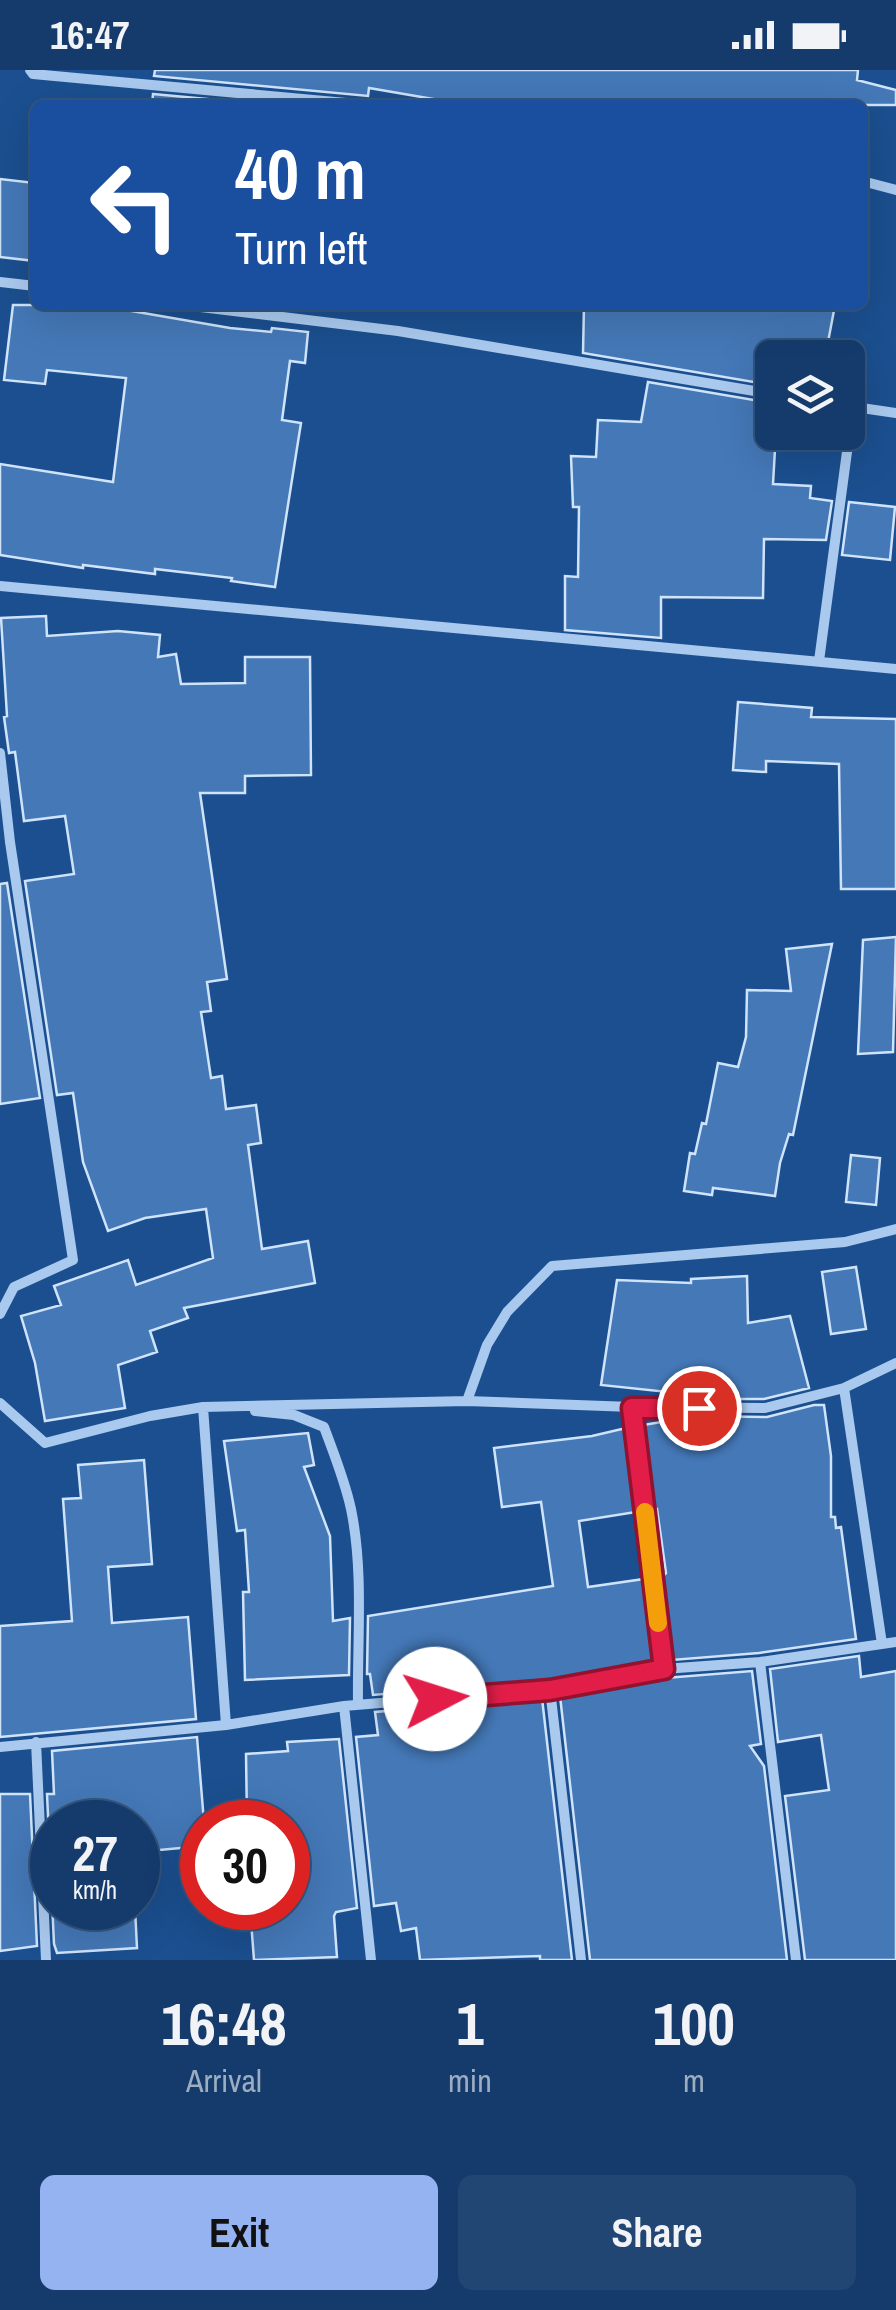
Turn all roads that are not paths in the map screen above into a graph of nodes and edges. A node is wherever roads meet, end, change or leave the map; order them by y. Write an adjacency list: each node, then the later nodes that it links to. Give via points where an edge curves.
1 (30, 70): 2 (street)
2 (314, 100)
3 (868, 183): 4 (street)
4 (896, 190)
5 (0, 282): 6 (street)
6 (30, 285)
7 (224, 310): 8 (street)
8 (755, 391)
9 (865, 409): 10 (street)
10 (896, 413)
11 (845, 450): 13 (street)
12 (0, 586): 13 (street)
13 (819, 661): 14 (street)
14 (896, 668)
15 (0, 753): 17 (street, via 73,1260 14,1286)
16 (896, 1229): 20 (street, via 846,1242 552,1266 507,1312)
17 (0, 1314)
18 (896, 1363): 19 (street)
19 (844, 1388): 23 (street, via 765,1408); 25 (street)
20 (467, 1401): 22 (street); 23 (street)
21 (0, 1402): 22 (street, via 46,1443)
22 (203, 1406): 29 (street, via 294,1415 324,1427 357,1548); 31 (street)
23 (632, 1408): 27 (street)
24 (896, 1642): 25 (street)
25 (882, 1644): 26 (street)
26 (760, 1662): 27 (street); 37 (street)
27 (664, 1669): 28 (street)
28 (550, 1690): 29 (street); 36 (street)
29 (358, 1705): 30 (street)
30 (344, 1706): 31 (street); 35 (street)
31 (226, 1724): 32 (street)
32 (36, 1742): 33 (street); 34 (street)
33 (0, 1748)
34 (46, 1960)
35 (371, 1960)
36 (581, 1960)
37 (796, 1960)

